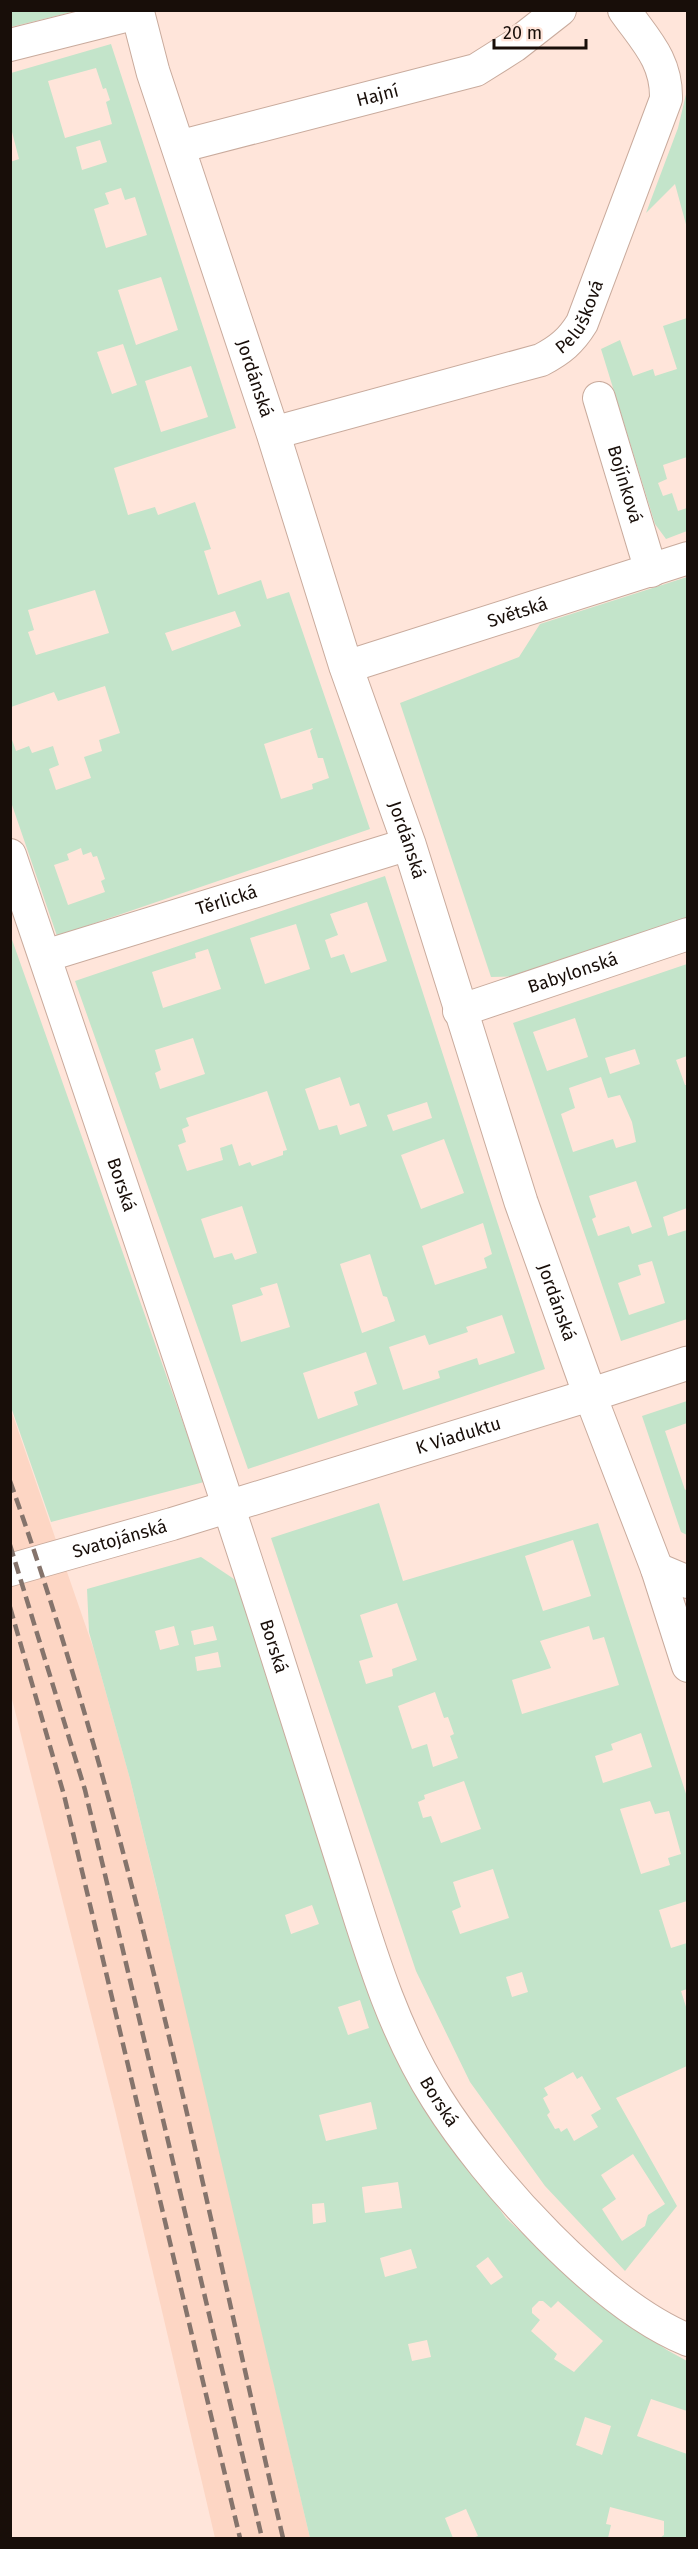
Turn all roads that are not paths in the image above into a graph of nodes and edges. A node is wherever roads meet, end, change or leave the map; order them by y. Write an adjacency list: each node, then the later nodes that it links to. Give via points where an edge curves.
1 (560, 10): 5 (street, Hajní, via 476,70)
2 (624, 10): 7 (street, Pelušková, via 662,63 666,99 582,324 571,340 541,360)
3 (137, 12): 4 (street); 5 (street, Jordánská)
4 (10, 45)
5 (178, 147): 7 (street, Jordánská)
6 (598, 398): 9 (street, Bojínková)
7 (273, 433): 10 (street, Jordánská)
8 (687, 558): 9 (street, Světská)
9 (651, 571): 10 (street, Světská)
10 (346, 668): 11 (street, Jordánská)
11 (409, 844): 14 (street, Těrlická); 15 (street, Jordánská)
12 (10, 855): 14 (street, Borská)
13 (687, 934): 15 (street, Babylonská)
14 (45, 956): 18 (street, Borská)
15 (459, 1011): 17 (street, Jordánská)
16 (687, 1363): 17 (street, K Viaduktu)
17 (590, 1395): 18 (street, K Viaduktu); 19 (street, Jordánská)
18 (229, 1507): 20 (street, Svatojánská); 23 (street, Borská, via 384,1995 436,2098 496,2178 559,2247 634,2308)
19 (657, 1569): 21 (street); 22 (street, Jordánská)
20 (10, 1570)
21 (687, 1582)
22 (687, 1666)
23 (687, 2340)

